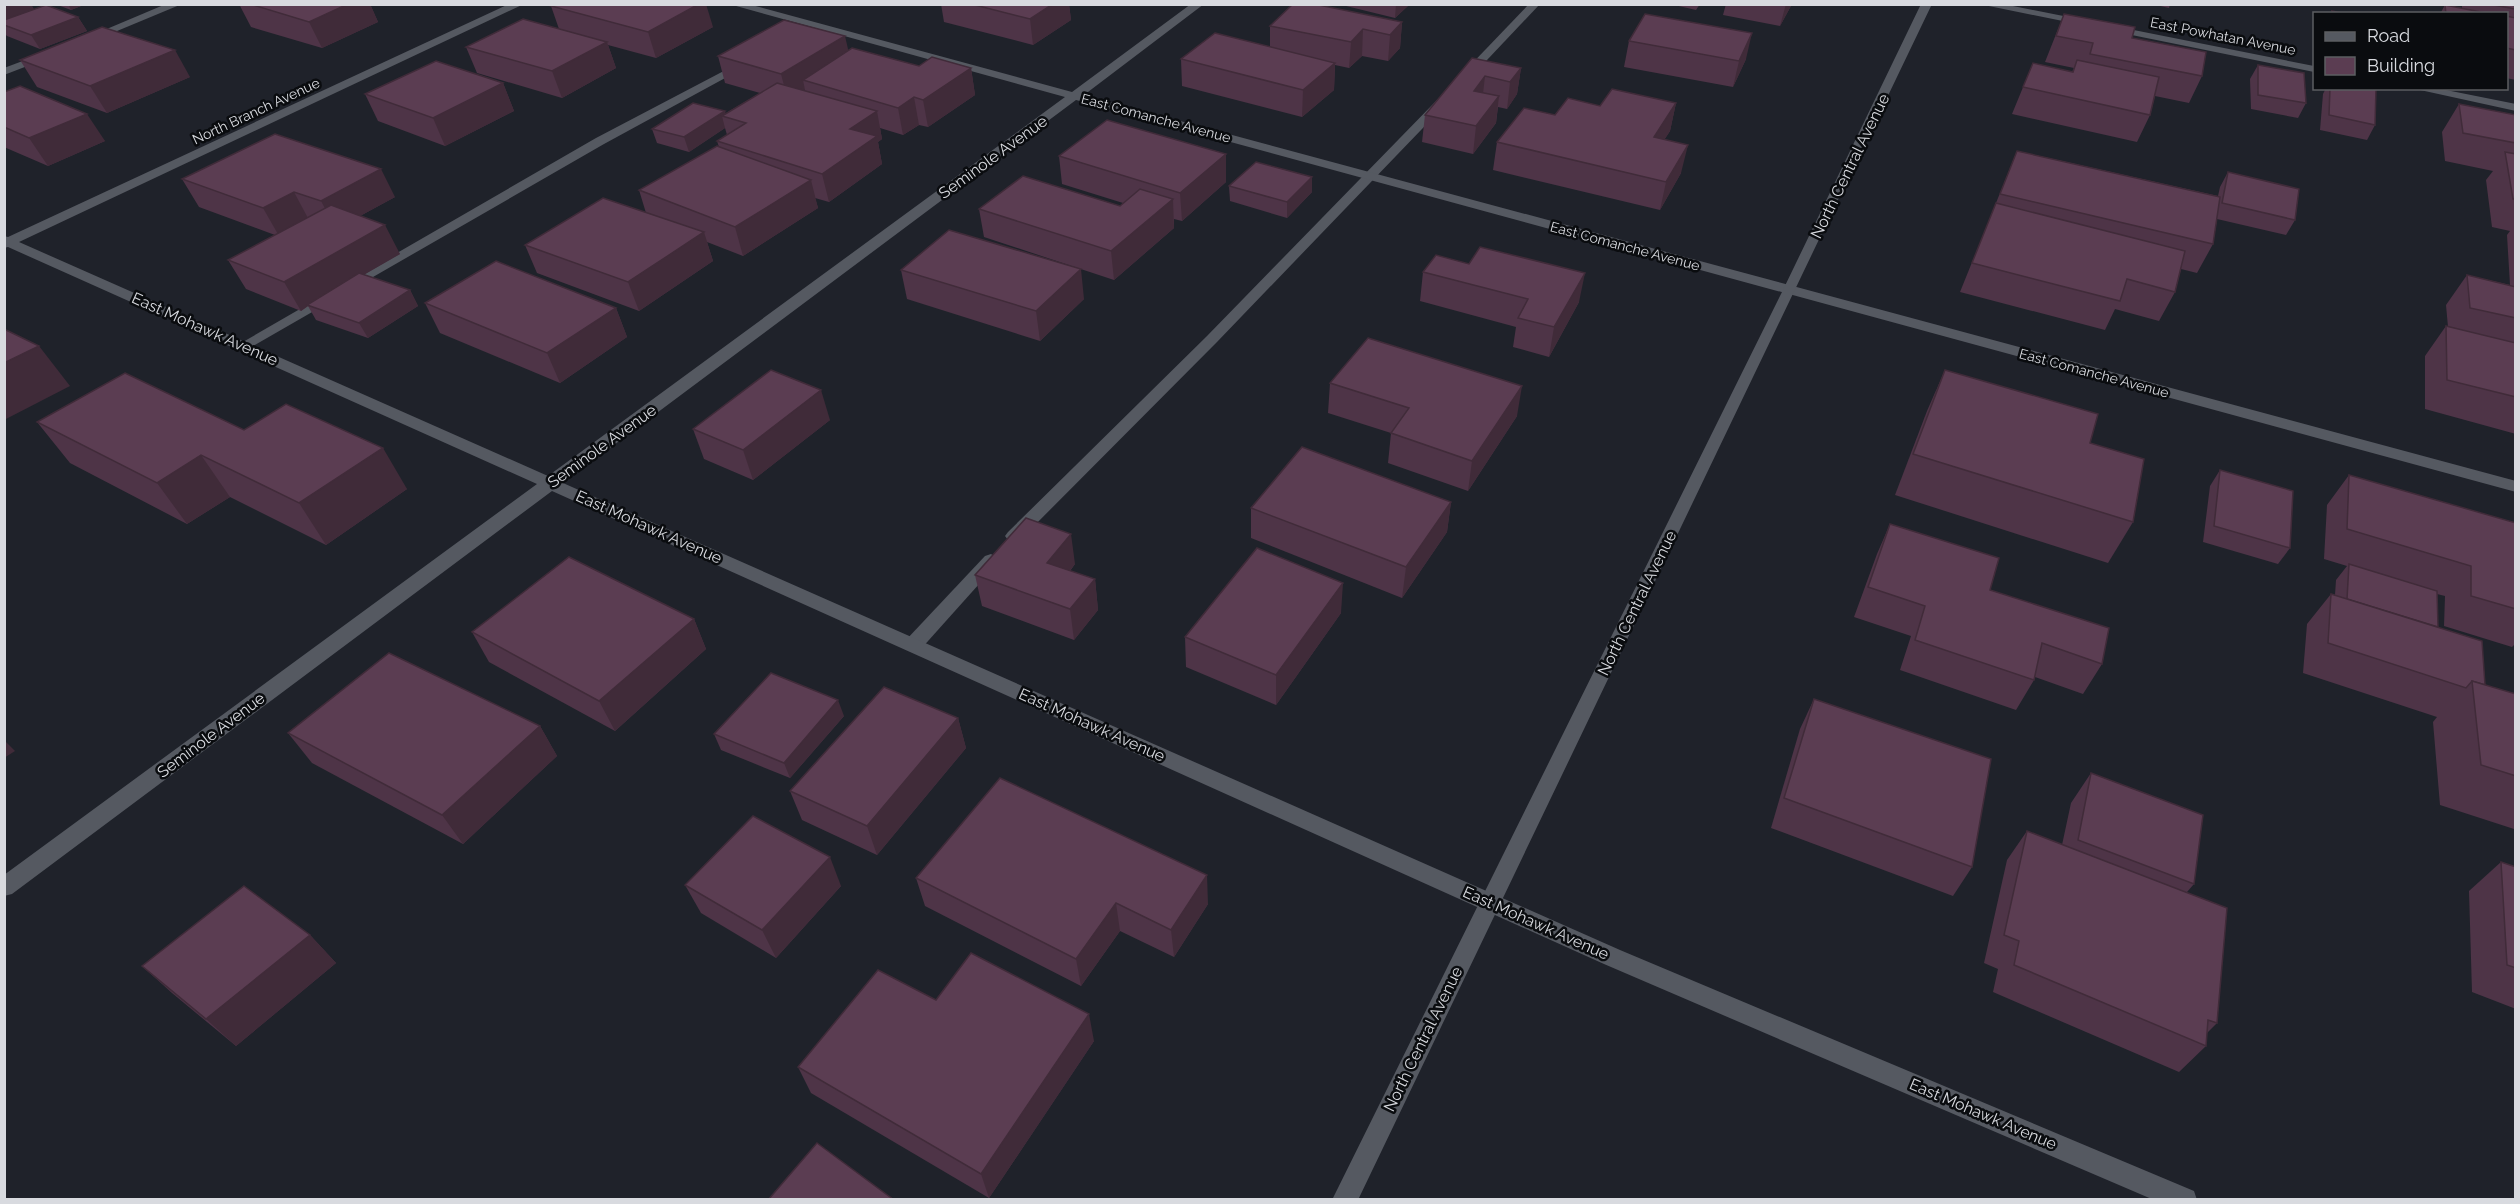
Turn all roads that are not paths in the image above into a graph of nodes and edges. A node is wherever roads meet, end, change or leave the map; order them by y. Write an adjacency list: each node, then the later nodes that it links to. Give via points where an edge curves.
1 (177, 4): 10 (street)
2 (519, 4): 19 (street, North Branch Avenue)
3 (734, 4): 8 (street, East Comanche Avenue)
4 (1199, 4): 16 (street, Seminole Avenue)
5 (1535, 4): 18 (street)
6 (1927, 4): 20 (street, North Central Avenue)
7 (1984, 4): 13 (street, East Powhatan Avenue)
8 (815, 26): 9 (street); 16 (street, East Comanche Avenue)
9 (794, 38)
10 (83, 41)
11 (60, 50): 14 (street)
12 (752, 61): 21 (street, via 600,141)
13 (2313, 69)
14 (4, 72)
15 (2426, 90): 17 (street)
16 (1076, 96): 18 (street, East Comanche Avenue); 22 (street, Seminole Avenue)
17 (2516, 108)
18 (1370, 177): 20 (street, East Comanche Avenue); 24 (street, via 1002,548)
19 (6, 242): 21 (street, East Mohawk Avenue)
20 (1790, 292): 23 (street, East Comanche Avenue); 26 (street, North Central Avenue)
21 (243, 346): 22 (street, East Mohawk Avenue)
22 (551, 483): 24 (street, East Mohawk Avenue); 25 (street, Seminole Avenue)
23 (2516, 487)
24 (913, 645): 26 (street, East Mohawk Avenue)
25 (4, 887)
26 (1490, 903): 27 (street, North Central Avenue); 28 (street, East Mohawk Avenue)
27 (1344, 1200)
28 (2185, 1200)

